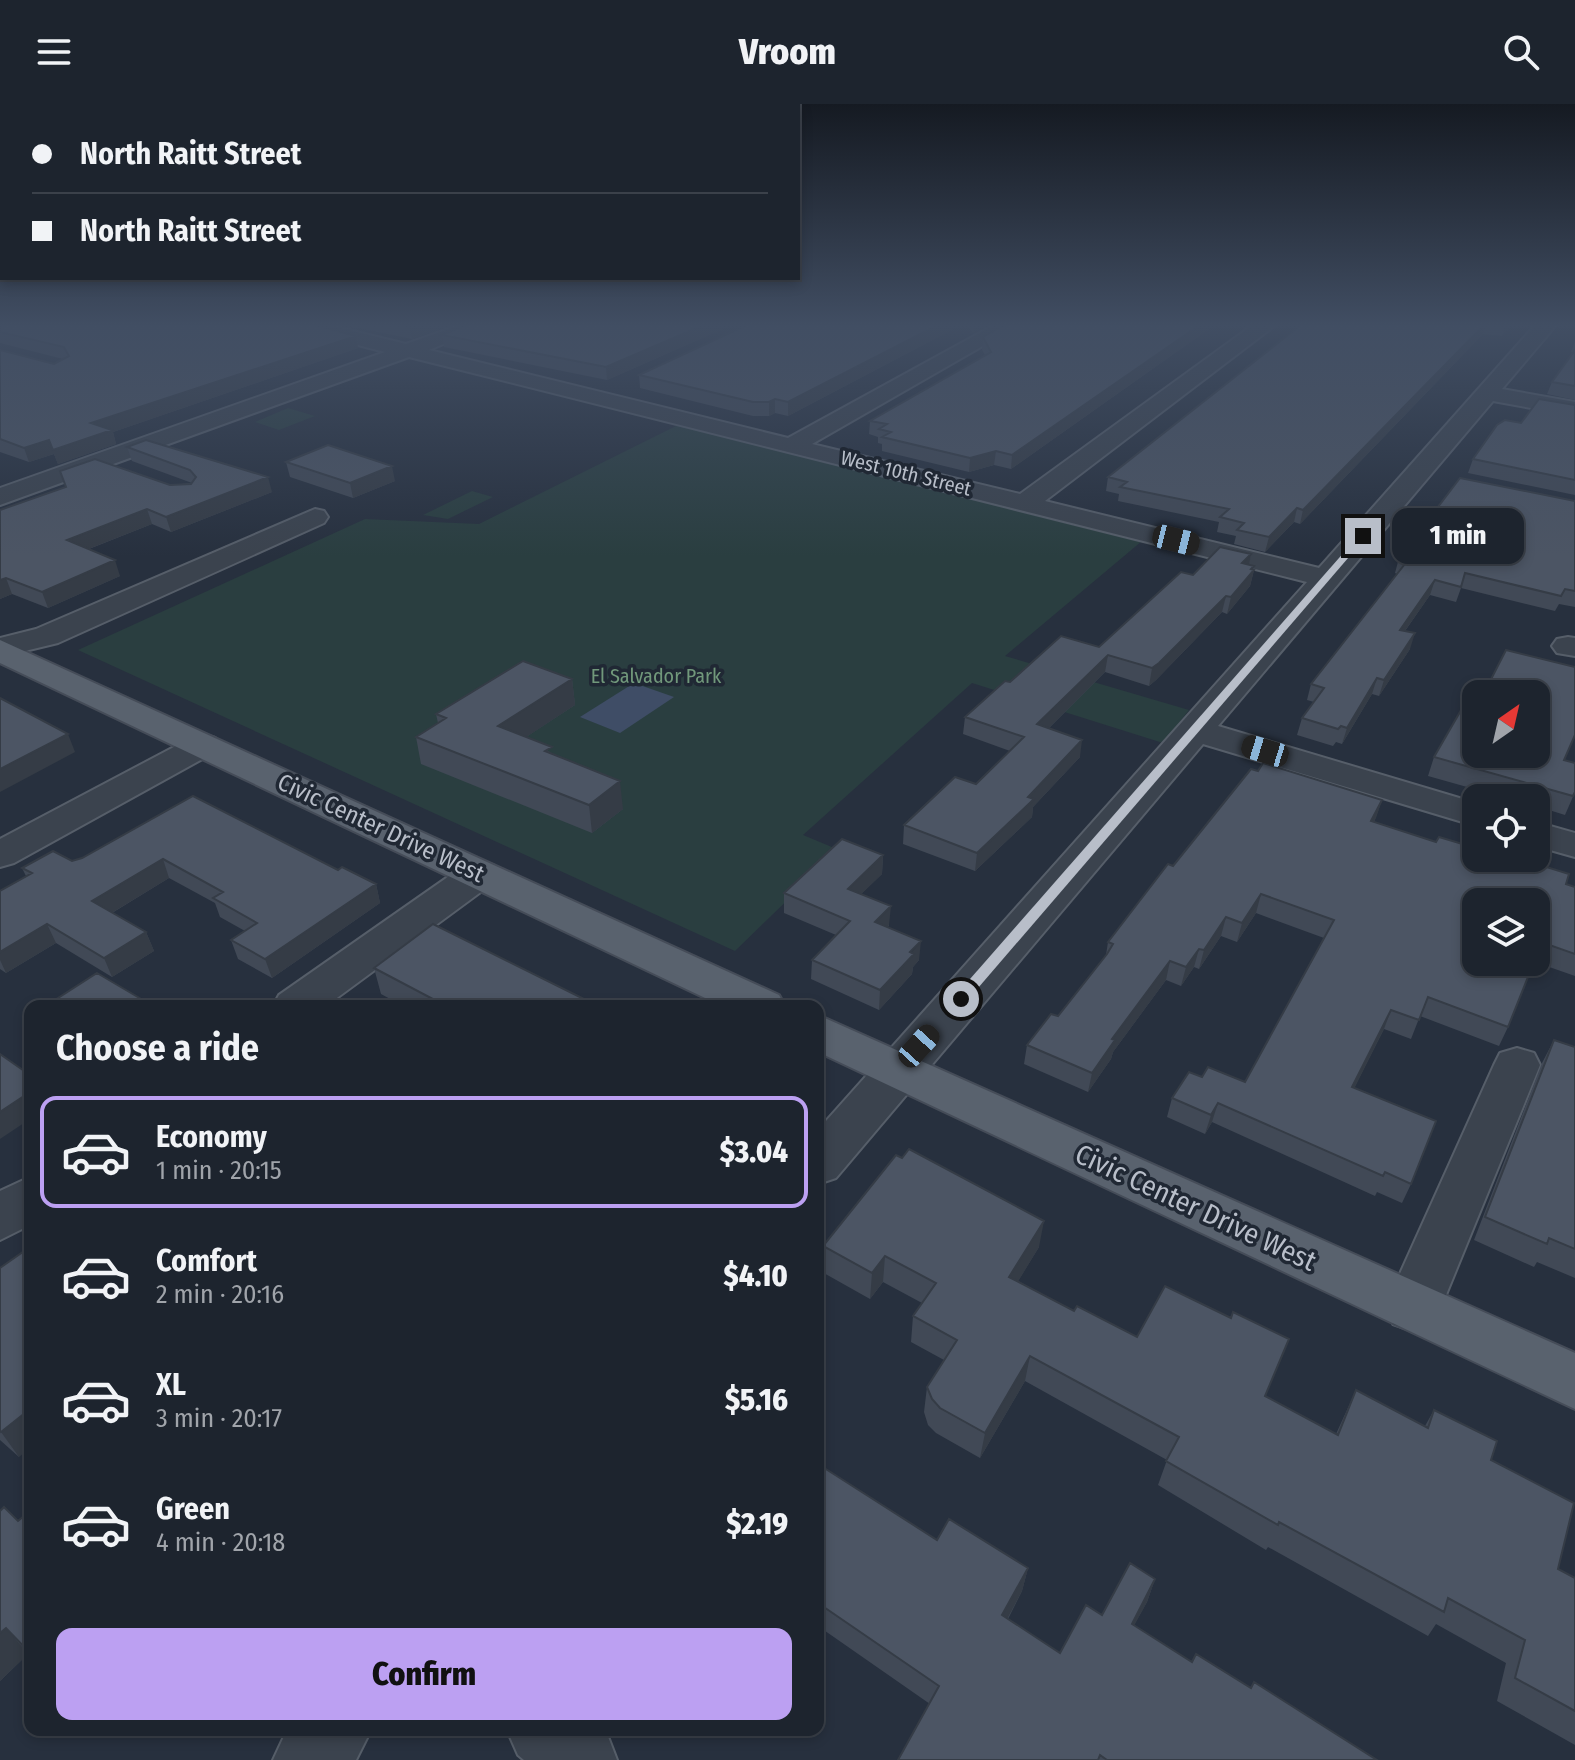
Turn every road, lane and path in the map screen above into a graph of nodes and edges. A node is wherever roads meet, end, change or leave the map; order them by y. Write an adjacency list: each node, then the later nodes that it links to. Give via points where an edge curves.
1 (266, 401): 9 (street)
2 (617, 401): 8 (street, West 10th Street)
3 (871, 401): 8 (street)
4 (1163, 401): 12 (street)
5 (1481, 401): 14 (street, via 1431,476)
6 (1533, 401): 7 (street)
7 (1575, 409)
8 (792, 445): 12 (street, West 10th Street)
9 (99, 461): 10 (street); 11 (street)
10 (141, 477)
11 (5, 491)
12 (1025, 503): 14 (street, West 10th Street)
13 (315, 517): 15 (street, via 47,636)
14 (1326, 578): 16 (street)
15 (0, 649): 17 (main road, Civic Center Drive West)
16 (1195, 730): 18 (street); 27 (street)
17 (203, 745): 21 (street); 22 (main road, Civic Center Drive West)
18 (1462, 811)
19 (1550, 838): 20 (street)
20 (1575, 845)
21 (0, 855)
22 (479, 874): 23 (street); 24 (main road, Civic Center Drive West)
23 (303, 1000)
24 (749, 1000)
25 (824, 1035): 27 (main road, Civic Center Drive West)
26 (1517, 1065): 31 (street)
27 (898, 1070): 28 (street); 31 (main road, Civic Center Drive West)
28 (824, 1157)
29 (24, 1201): 30 (street)
30 (0, 1219)
31 (1413, 1307): 32 (main road, Civic Center Drive West)
32 (1575, 1382)
33 (330, 1736): 35 (street)
34 (551, 1736): 36 (street)
35 (309, 1760)
36 (581, 1760)

